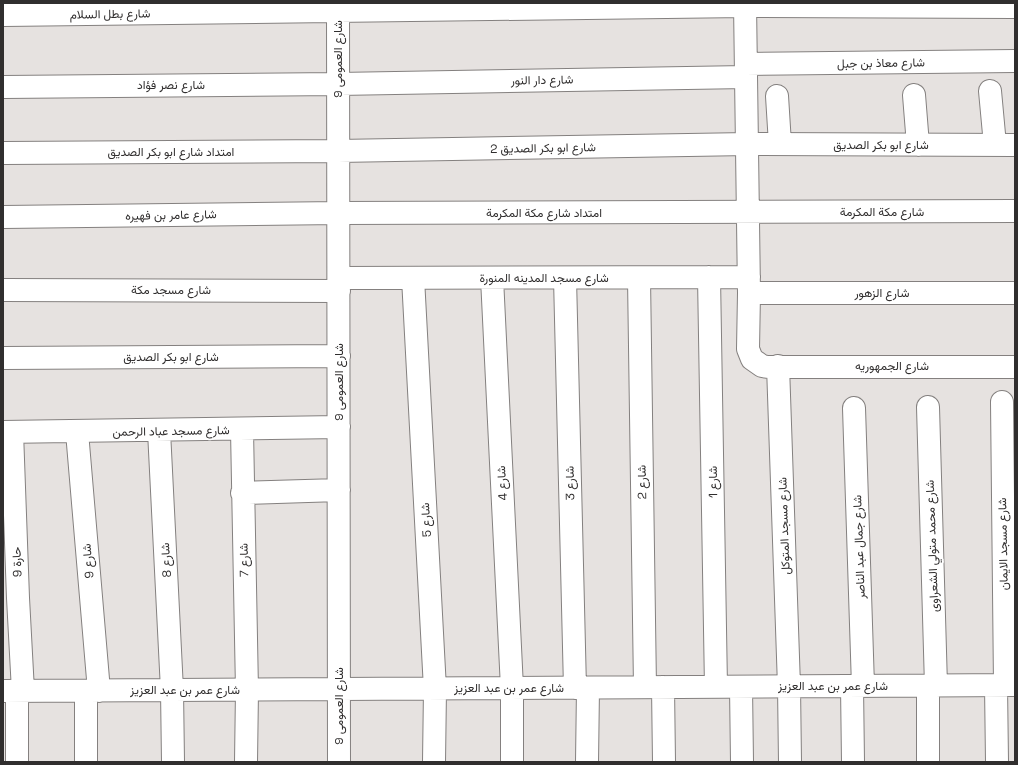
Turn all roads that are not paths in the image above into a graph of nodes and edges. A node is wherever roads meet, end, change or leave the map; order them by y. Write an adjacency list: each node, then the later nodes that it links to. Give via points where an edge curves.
1 (745, 4): 2 (street, شارع بطل السلام); 3 (street, شارع بطل السلام); 6 (street)
2 (338, 7): 4 (street, شارع بطل السلام); 7 (street, شارع العمومى 9)
3 (1015, 7)
4 (3, 15)
5 (1015, 61): 6 (street, شارع معاذ بن جبل)
6 (746, 70): 7 (street, شارع دار النور); 12 (street)
7 (338, 84): 8 (street, شارع نصر فؤاد); 16 (street, شارع العمومى 9)
8 (3, 87)
9 (990, 91): 15 (street)
10 (914, 95): 14 (street)
11 (777, 96): 13 (street)
12 (748, 144): 13 (street, شارع ابو بكر الصديق); 16 (street, شارع ابو بكر الصديق 2); 20 (street)
13 (780, 144): 14 (street, شارع ابو بكر الصديق)
14 (918, 145): 15 (street, شارع ابو بكر الصديق)
15 (1005, 145)
16 (338, 151): 17 (street, امتداد شارع ابو بكر الصديق); 19 (street, شارع العمومى 9)
17 (3, 153)
18 (1015, 211): 20 (street, شارع مكة المكرمة)
19 (339, 213): 20 (street, امتداد شارع مكة المكرمة); 21 (street, شارع عامر بن فهيره); 27 (street, شارع العمومى 9)
20 (749, 213): 28 (street)
21 (3, 217)
22 (709, 277): 26 (street, شارع مسجد المدينه المنورة); 28 (street, شارع مسجد المدينه المنورة); 52 (street, شارع 1)
23 (413, 278): 24 (street, شارع مسجد المدينه المنورة); 27 (street, شارع مسجد المدينه المنورة); 57 (street, شارع 5)
24 (492, 278): 25 (street, شارع مسجد المدينه المنورة); 54 (street, شارع 4)
25 (565, 278): 26 (street, شارع مسجد المدينه المنورة); 55 (street, شارع 3)
26 (639, 278): 51 (street, شارع 2)
27 (339, 284): 29 (street, شارع مسجد مكة); 31 (street, شارع العمومى 9)
28 (749, 285): 30 (street, شارع الزهور); 33 (street, via 748,349 752,359 762,366)
29 (3, 290)
30 (1015, 293)
31 (340, 356): 32 (street, شارع ابو بكر الصديق); 38 (street, شارع العمومى 9)
32 (3, 358)
33 (773, 366): 34 (street, شارع الجمهوريه); 48 (street, شارع مسجد المتوكل)
34 (1015, 366)
35 (1002, 402): 47 (street, شارع مسجد الايمان)
36 (928, 407): 50 (street, شارع محمد متولي الشعراوى)
37 (854, 408): 49 (street, شارع جمال عبد الناصر)
38 (340, 428): 39 (street, شارع مسجد عباد الرحمن); 43 (street, شارع العمومى 9)
39 (242, 430): 40 (street, شارع مسجد عباد الرحمن); 44 (street, شارع 7)
40 (159, 431): 42 (street, شارع مسجد عباد الرحمن); 58 (street, شارع 8)
41 (8, 432): 42 (street, شارع مسجد عباد الرحمن); 45 (street, حارة 9)
42 (77, 432): 61 (street, شارع 9)
43 (339, 490): 44 (street); 56 (street, شارع العمومى 9)
44 (242, 494): 59 (street, شارع 7)
45 (9, 516): 46 (street, حارة 9)
46 (10, 598): 60 (street, حارة 9)
47 (1005, 685): 50 (street, شارع عمر بن عبد العزيز); 75 (street, شارع مسجد الايمان)
48 (789, 686): 49 (street, شارع عمر بن عبد العزيز); 53 (street, شارع عمر بن عبد العزيز); 72 (street, شارع مسجد المتوكل)
49 (858, 686): 50 (street, شارع عمر بن عبد العزيز); 73 (street, شارع جمال عبد الناصر)
50 (932, 686): 74 (street, شارع محمد متولي الشعراوى)
51 (654, 687): 52 (street, شارع عمر بن عبد العزيز); 55 (street, شارع عمر بن عبد العزيز); 70 (street, شارع 2)
52 (716, 687): 53 (street, شارع عمر بن عبد العزيز)
53 (741, 687): 71 (street)
54 (512, 688): 55 (street, شارع عمر بن عبد العزيز); 57 (street, شارع عمر بن عبد العزيز); 68 (street, شارع 4)
55 (581, 688): 69 (street, شارع 3)
56 (339, 689): 57 (street, شارع عمر بن عبد العزيز); 59 (street, شارع عمر بن عبد العزيز); 66 (street, شارع العمومى 9)
57 (435, 689): 67 (street, شارع 5)
58 (172, 690): 59 (street, شارع عمر بن عبد العزيز); 61 (street, شارع عمر بن عبد العزيز); 64 (street, شارع 8)
59 (247, 690): 65 (street, شارع 7)
60 (14, 691): 61 (street, شارع عمر بن عبد العزيز); 62 (street, حارة 9)
61 (92, 691): 63 (street, شارع 9)
62 (17, 762)
63 (86, 762)
64 (173, 762)
65 (246, 762)
66 (339, 762)
67 (434, 762)
68 (512, 762)
69 (587, 762)
70 (664, 762)
71 (742, 762)
72 (790, 762)
73 (853, 762)
74 (928, 762)
75 (997, 762)

